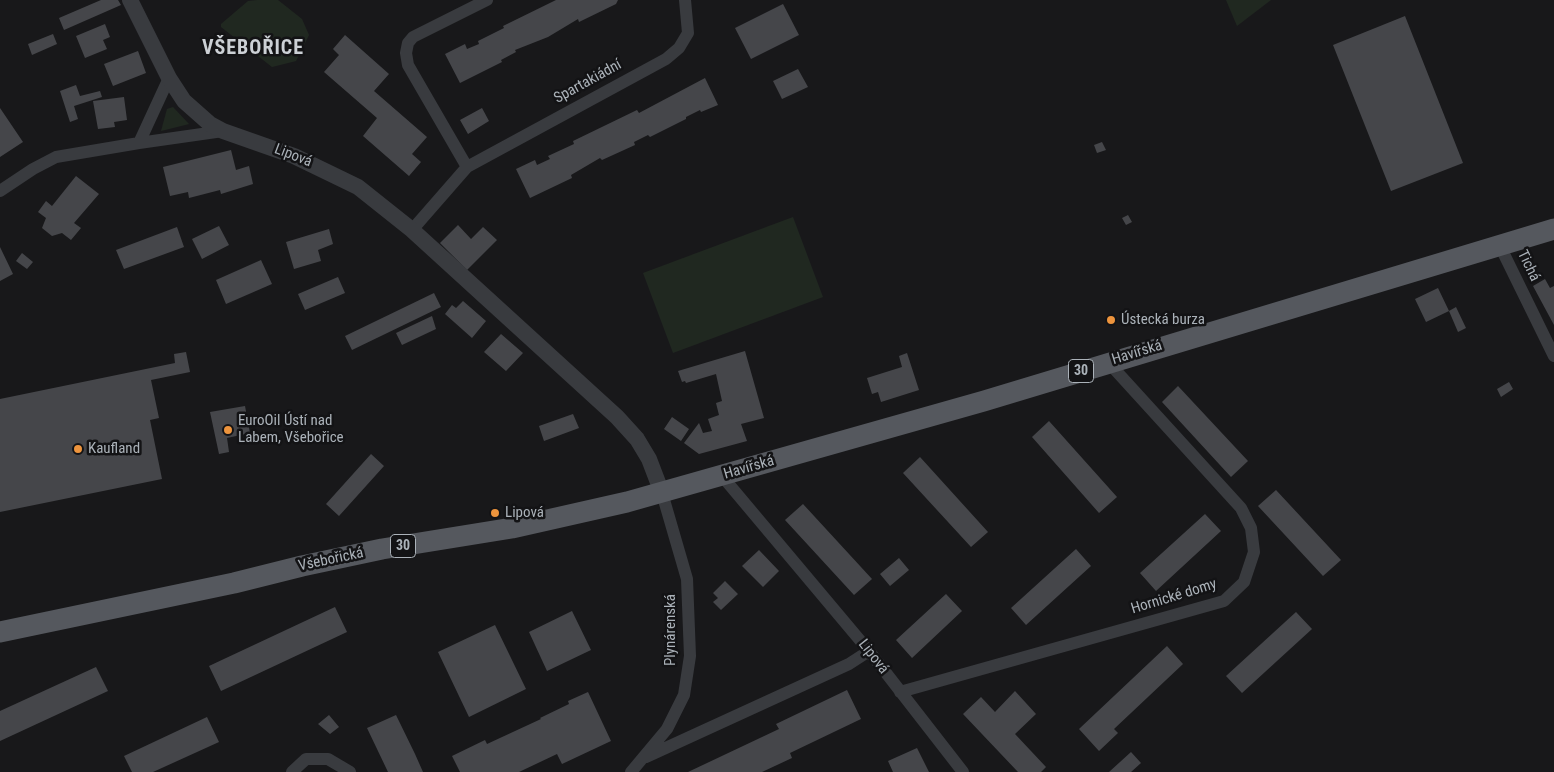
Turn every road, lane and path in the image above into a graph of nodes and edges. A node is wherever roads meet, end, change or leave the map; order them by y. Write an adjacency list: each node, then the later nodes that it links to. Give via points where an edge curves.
1 (130, 0): 4 (street, Lipová)
2 (487, 0): 7 (street, via 413,37 406,53 408,64)
3 (685, 0): 7 (street, Spartakiádní, via 688,32 679,48 666,59)
4 (168, 78): 5 (street, Lipová, via 184,101); 6 (street)
5 (223, 131): 6 (street); 10 (street, Lipová, via 300,158 358,187)
6 (140, 143): 8 (street, via 56,157)
7 (467, 167): 10 (street, Spartakiádní)
8 (0, 191)
9 (1554, 229): 11 (main road, Havířská / 30)
10 (412, 230): 15 (street, Lipová, via 618,417 649,459)
11 (1499, 244): 12 (street, Tichá); 13 (main road, Havířská / 30)
12 (1554, 356)
13 (1108, 362): 14 (main road, Havířská / 30); 18 (street, Hornické domy, via 1241,508 1251,528 1254,552 1244,582 1224,601)
14 (722, 476): 15 (main road, Havířská / 30); 17 (street, Lipová)
15 (662, 493): 16 (main road, Všebořická / 30, via 558,519 382,549); 19 (street, Plynárenská, via 687,579 690,656 684,695 667,730)
16 (0, 632)
17 (869, 651): 18 (street, Lipová); 19 (street, Plynárenská, via 849,664)
18 (900, 692): 23 (street, Lipová)
19 (644, 758): 22 (street, Plynárenská)
20 (292, 772): 21 (street, via 306,759 328,759)
21 (350, 772)
22 (632, 772)
23 (963, 772)

